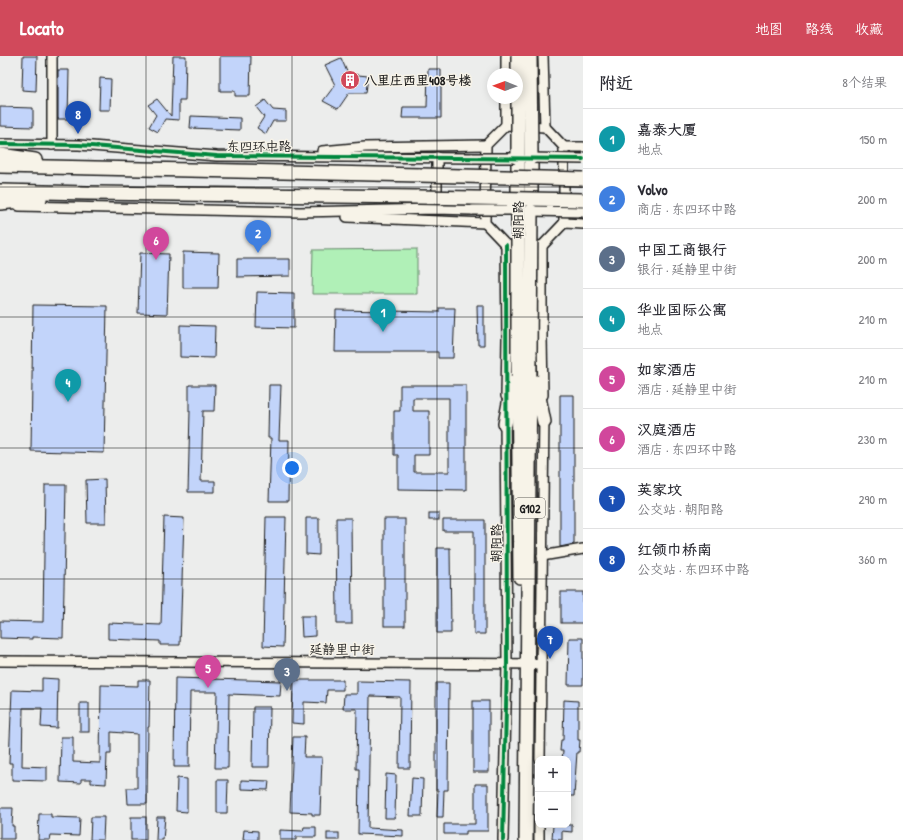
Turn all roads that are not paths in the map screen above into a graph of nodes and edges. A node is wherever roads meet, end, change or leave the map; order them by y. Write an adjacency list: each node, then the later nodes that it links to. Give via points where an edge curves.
1 (52, 56): 11 (street)
2 (506, 56): 6 (street)
3 (518, 56): 18 (highway, 朝阳路 / G102, bridge)
4 (530, 56): 18 (highway, 朝阳路 / G102, bridge)
5 (543, 56): 9 (street)
6 (506, 68)
7 (506, 104): 8 (street)
8 (506, 125): 9 (street); 12 (street)
9 (545, 127): 13 (street)
10 (0, 144): 11 (street, 东四环中路)
11 (52, 145): 16 (street, 东四环中路, via 217,156)
12 (486, 145): 16 (street, 东四环中路, via 364,147); 31 (street)
13 (564, 147): 14 (street); 32 (street)
14 (583, 147)
15 (0, 155): 21 (highway)
16 (265, 156): 17 (street, 东四环中路)
17 (437, 157): 18 (street, 东四环中路, bridge); 27 (street)
18 (524, 158): 19 (street, 东四环中路, bridge); 28 (highway, 朝阳路 / G102, bridge)
19 (583, 158)
20 (0, 166): 21 (highway, 东四环中路)
21 (87, 168): 22 (highway, 东四环中路, bridge)
22 (583, 179)
23 (0, 191): 24 (highway)
24 (88, 193): 25 (highway, bridge); 26 (highway)
25 (583, 200)
26 (0, 205): 29 (street)
27 (436, 209): 28 (street, bridge); 29 (street)
28 (524, 210): 30 (street, bridge); 36 (highway, 朝阳路 / G102, bridge)
29 (300, 212): 31 (street)
30 (583, 212)
31 (485, 222): 34 (street)
32 (564, 223): 33 (street); 35 (street)
33 (583, 224)
34 (506, 245): 35 (street); 38 (street, 朝阳路)
35 (542, 246): 37 (street, 朝阳路)
36 (524, 353): 37 (highway); 38 (highway); 43 (highway, 朝阳路 / G102)
37 (544, 422): 40 (street, 朝阳路)
38 (505, 424): 42 (street, 朝阳路)
39 (583, 549): 40 (street)
40 (542, 556): 43 (street, 朝阳路)
41 (0, 661): 42 (street, 延静里中街)
42 (507, 663): 43 (street, 延静里中街); 46 (street, 朝阳路)
43 (530, 664): 44 (street, 朝阳路); 47 (highway, 朝阳路 / G102); 48 (highway, 朝阳路 / G102)
44 (540, 756)
45 (539, 828): 49 (street)
46 (503, 840)
47 (519, 840)
48 (526, 840)
49 (539, 840)

